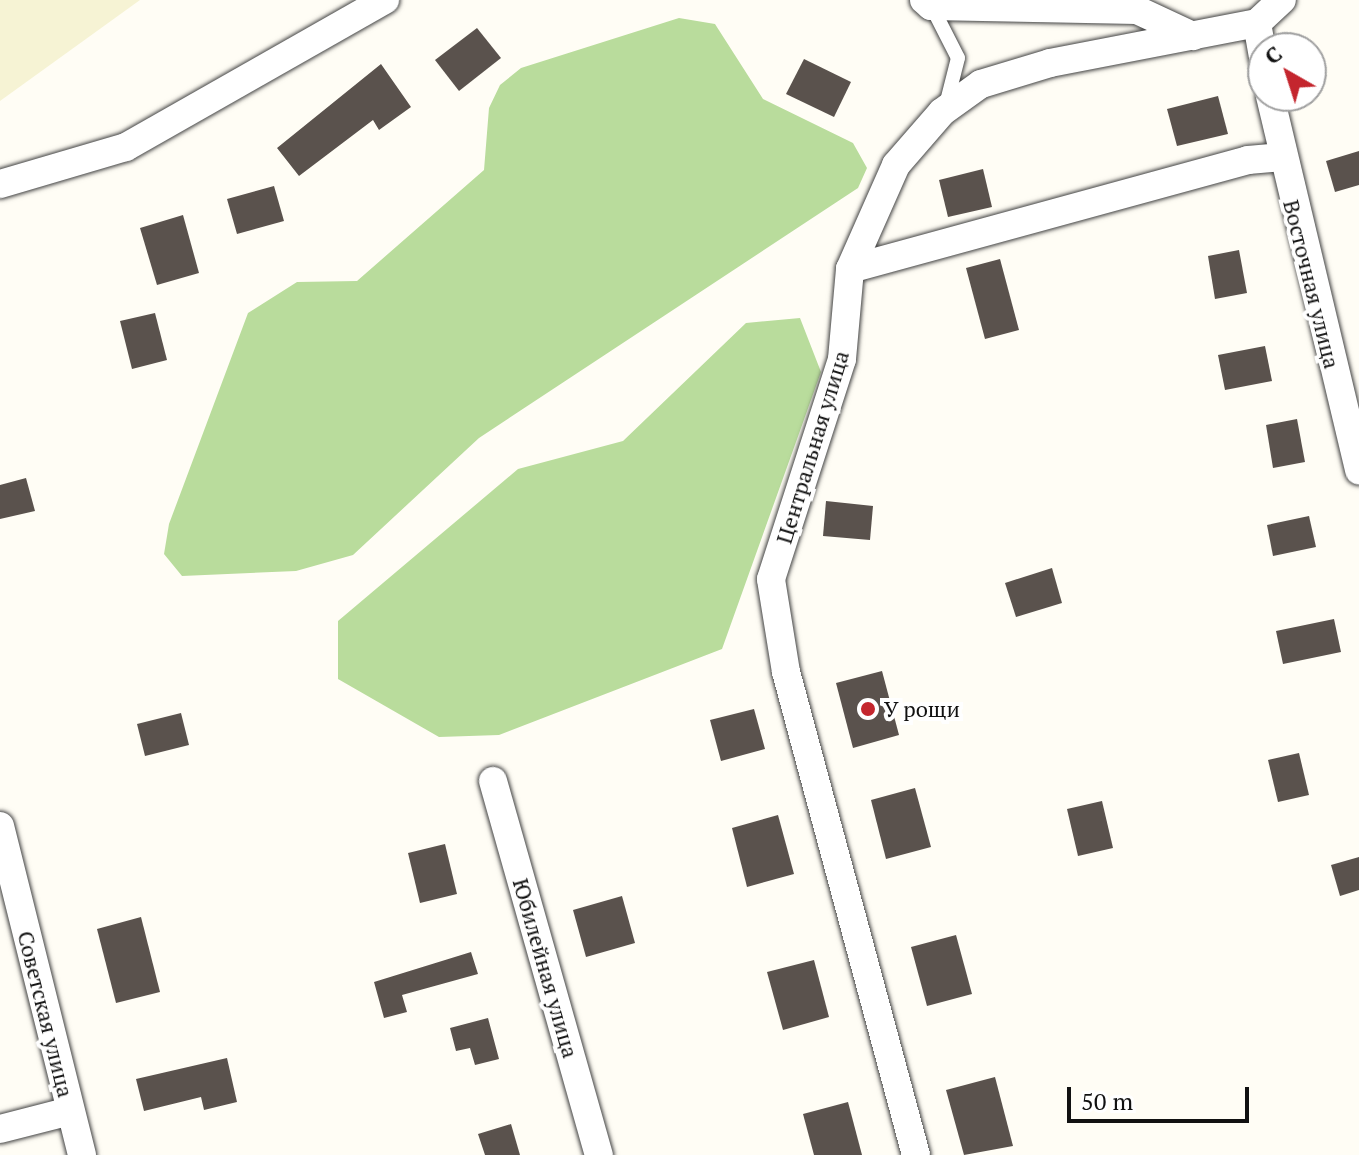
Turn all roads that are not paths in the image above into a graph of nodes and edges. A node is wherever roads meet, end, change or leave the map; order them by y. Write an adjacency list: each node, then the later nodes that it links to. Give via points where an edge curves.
1 (385, 0): 10 (street, via 126,147)
2 (1282, 0): 4 (street)
3 (929, 2): 6 (street, via 1137,10); 7 (lane, via 958,58 955,85)
4 (1257, 23): 5 (street); 6 (street, Центральная улица)
5 (1259, 32)
6 (1193, 36): 7 (street, Центральная улица, via 1050,63 981,84)
7 (942, 112): 11 (street, Центральная улица, via 896,165)
8 (1273, 112): 9 (street, Восточная улица)
9 (1280, 157): 11 (street, via 1248,160); 12 (street, Восточная улица)
10 (0, 184)
11 (850, 269): 19 (street, Центральная улица, via 842,359 771,579 786,672)
12 (1359, 471)
13 (493, 781): 18 (street, Юбилейная улица)
14 (0, 826): 15 (street, Советская улица)
15 (70, 1111): 16 (street); 17 (street, Советская улица)
16 (0, 1129)
17 (82, 1155)
18 (599, 1155)
19 (916, 1155)

